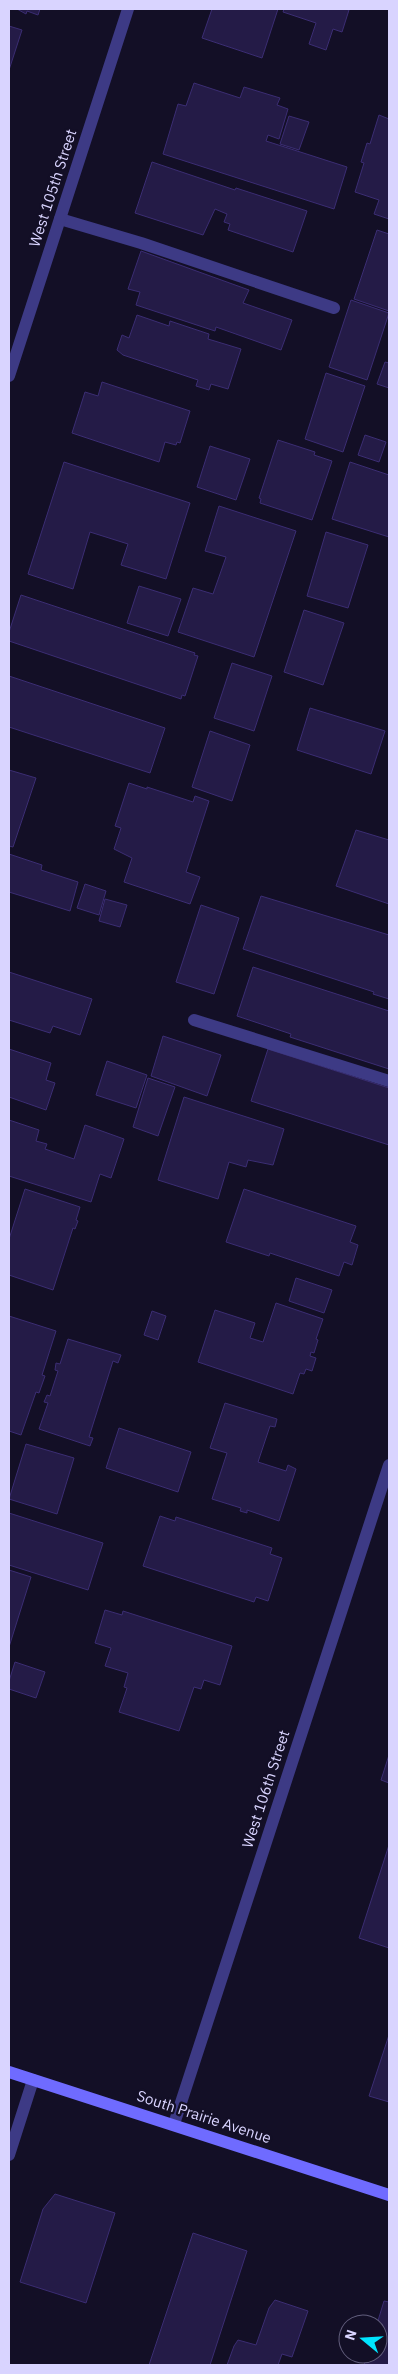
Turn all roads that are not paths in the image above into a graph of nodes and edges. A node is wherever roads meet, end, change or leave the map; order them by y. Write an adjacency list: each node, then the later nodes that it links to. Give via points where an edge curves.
1 (128, 9): 2 (street, West 105th Street)
2 (60, 219): 3 (street); 4 (street, West 105th Street)
3 (334, 308)
4 (9, 376)
5 (194, 1020): 6 (street)
6 (389, 1081)
7 (389, 1465): 10 (street, West 106th Street)
8 (9, 2072): 9 (main road, South Prairie Avenue)
9 (33, 2080): 10 (main road, South Prairie Avenue); 11 (street)
10 (174, 2124): 12 (main road, South Prairie Avenue)
11 (9, 2155)
12 (389, 2194)

